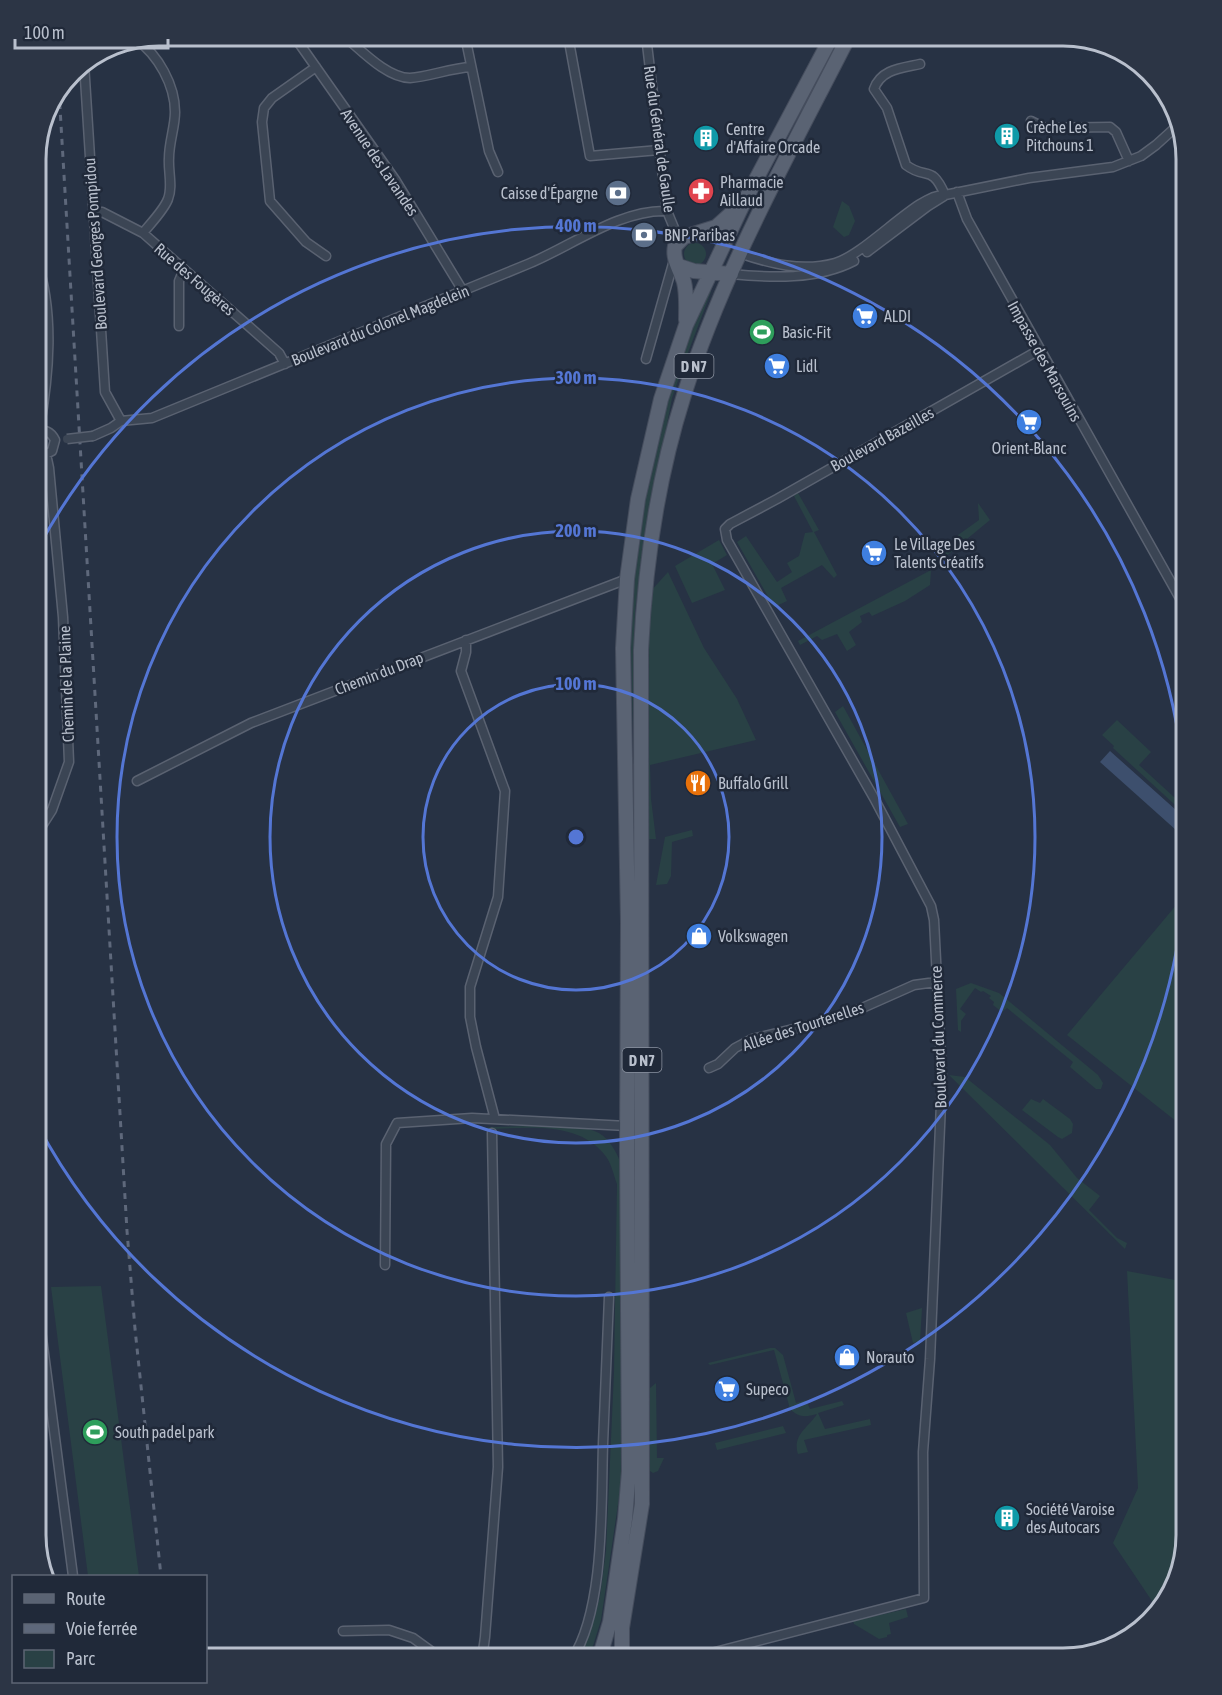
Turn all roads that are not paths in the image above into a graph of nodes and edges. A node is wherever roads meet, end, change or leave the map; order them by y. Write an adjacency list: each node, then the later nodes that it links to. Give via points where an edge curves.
1 (302, 47): 10 (street, Avenue des Lavandes)
2 (357, 47): 11 (street, via 398,76 411,78)
3 (467, 47): 11 (street)
4 (570, 47): 15 (street, via 590,156)
5 (647, 47): 15 (street, Rue du Général de Gaulle)
6 (826, 47): 20 (main road, D N7)
7 (843, 47): 26 (main road, D N7)
8 (147, 48): 23 (street, via 159,61 176,111 168,200)
9 (920, 64): 19 (street, via 888,71 874,89 887,108 906,165 933,175)
10 (316, 67): 27 (street, via 272,98 264,108 262,122 270,201 306,242); 32 (street, Avenue des Lavandes, via 396,181)
11 (471, 67): 17 (street, via 489,151)
12 (85, 75): 21 (street, Boulevard Georges Pompidou)
13 (1031, 121): 16 (street, via 1045,128 1110,127)
14 (1172, 131): 16 (street, via 1156,146)
15 (659, 150): 22 (street, Rue du Général de Gaulle)
16 (1130, 161): 18 (street)
17 (498, 172)
18 (957, 192): 19 (street); 36 (street, Impasse des Marsouins, via 967,219)
19 (945, 195): 26 (street, via 924,202 860,251 834,263 793,267); 31 (street, via 853,262 833,270 768,278)
20 (744, 202): 24 (main road, via 716,227); 25 (main road, D N7)
21 (93, 211): 23 (street, Rue des Fougères); 40 (street, Boulevard Georges Pompidou, via 105,392)
22 (667, 211): 24 (street, Rue du Général de Gaulle); 32 (street, Boulevard du Colonel Magdelein, via 605,226 539,260)
23 (143, 233): 29 (street, Rue des Fougères)
24 (685, 237): 25 (main road); 28 (main road, via 675,246)
25 (721, 247): 26 (main road); 30 (main road, D N7)
26 (739, 253): 31 (main road, D N7)
27 (326, 256)
28 (677, 263): 30 (main road, via 694,271); 34 (main road, via 685,289); 37 (street)
29 (184, 269): 35 (street, via 179,281); 38 (street, Rue des Fougères, via 279,353)
30 (710, 271): 31 (main road); 34 (main road, D N7)
31 (731, 274): 65 (main road, D N7, via 697,359 674,432 644,587 642,1504)
32 (463, 291): 38 (street, Boulevard du Colonel Magdelein)
33 (47, 321): 39 (street)
34 (686, 325): 46 (main road, D N7, via 653,427)
35 (179, 326)
36 (1040, 350): 45 (street, Boulevard Bazeilles); 47 (street, Impasse des Marsouins)
37 (646, 359)
38 (285, 364): 40 (street, Boulevard du Colonel Magdelein, via 152,418)
39 (47, 388)
40 (120, 421): 42 (street, Boulevard du Colonel Magdelein, bridge, via 93,436)
41 (47, 432): 42 (street)
42 (55, 440): 43 (street, via 52,451)
43 (46, 454)
44 (47, 457): 50 (street, Chemin de la Plaine, via 63,617 69,762)
45 (725, 529): 51 (street, Boulevard du Commerce, via 727,540 927,896 934,920)
46 (627, 579): 48 (street, Chemin du Drap); 54 (main road, D N7, via 623,648)
47 (1176, 592)
48 (466, 640): 49 (street, Chemin du Drap, via 251,723); 53 (street, via 461,671 505,791 498,897 470,987 470,1017)
49 (137, 781)
50 (47, 819)
51 (936, 982): 52 (street, Allée des Tourterelles, via 914,985 822,1022 752,1039); 66 (street, Boulevard du Commerce, via 942,1080 923,1452 924,1598)
52 (709, 1068)
53 (495, 1119): 54 (street); 56 (street, via 397,1123 386,1144)
54 (627, 1126): 64 (main road, D N7, via 629,1471 610,1622)
55 (492, 1133): 62 (street, via 498,1467)
56 (385, 1265)
57 (609, 1297): 63 (street, via 597,1582)
58 (46, 1370): 59 (street)
59 (73, 1575)
60 (343, 1631): 61 (street, via 389,1629)
61 (426, 1648)
62 (484, 1648)
63 (578, 1648)
64 (602, 1648)
65 (622, 1648)
66 (731, 1648)

